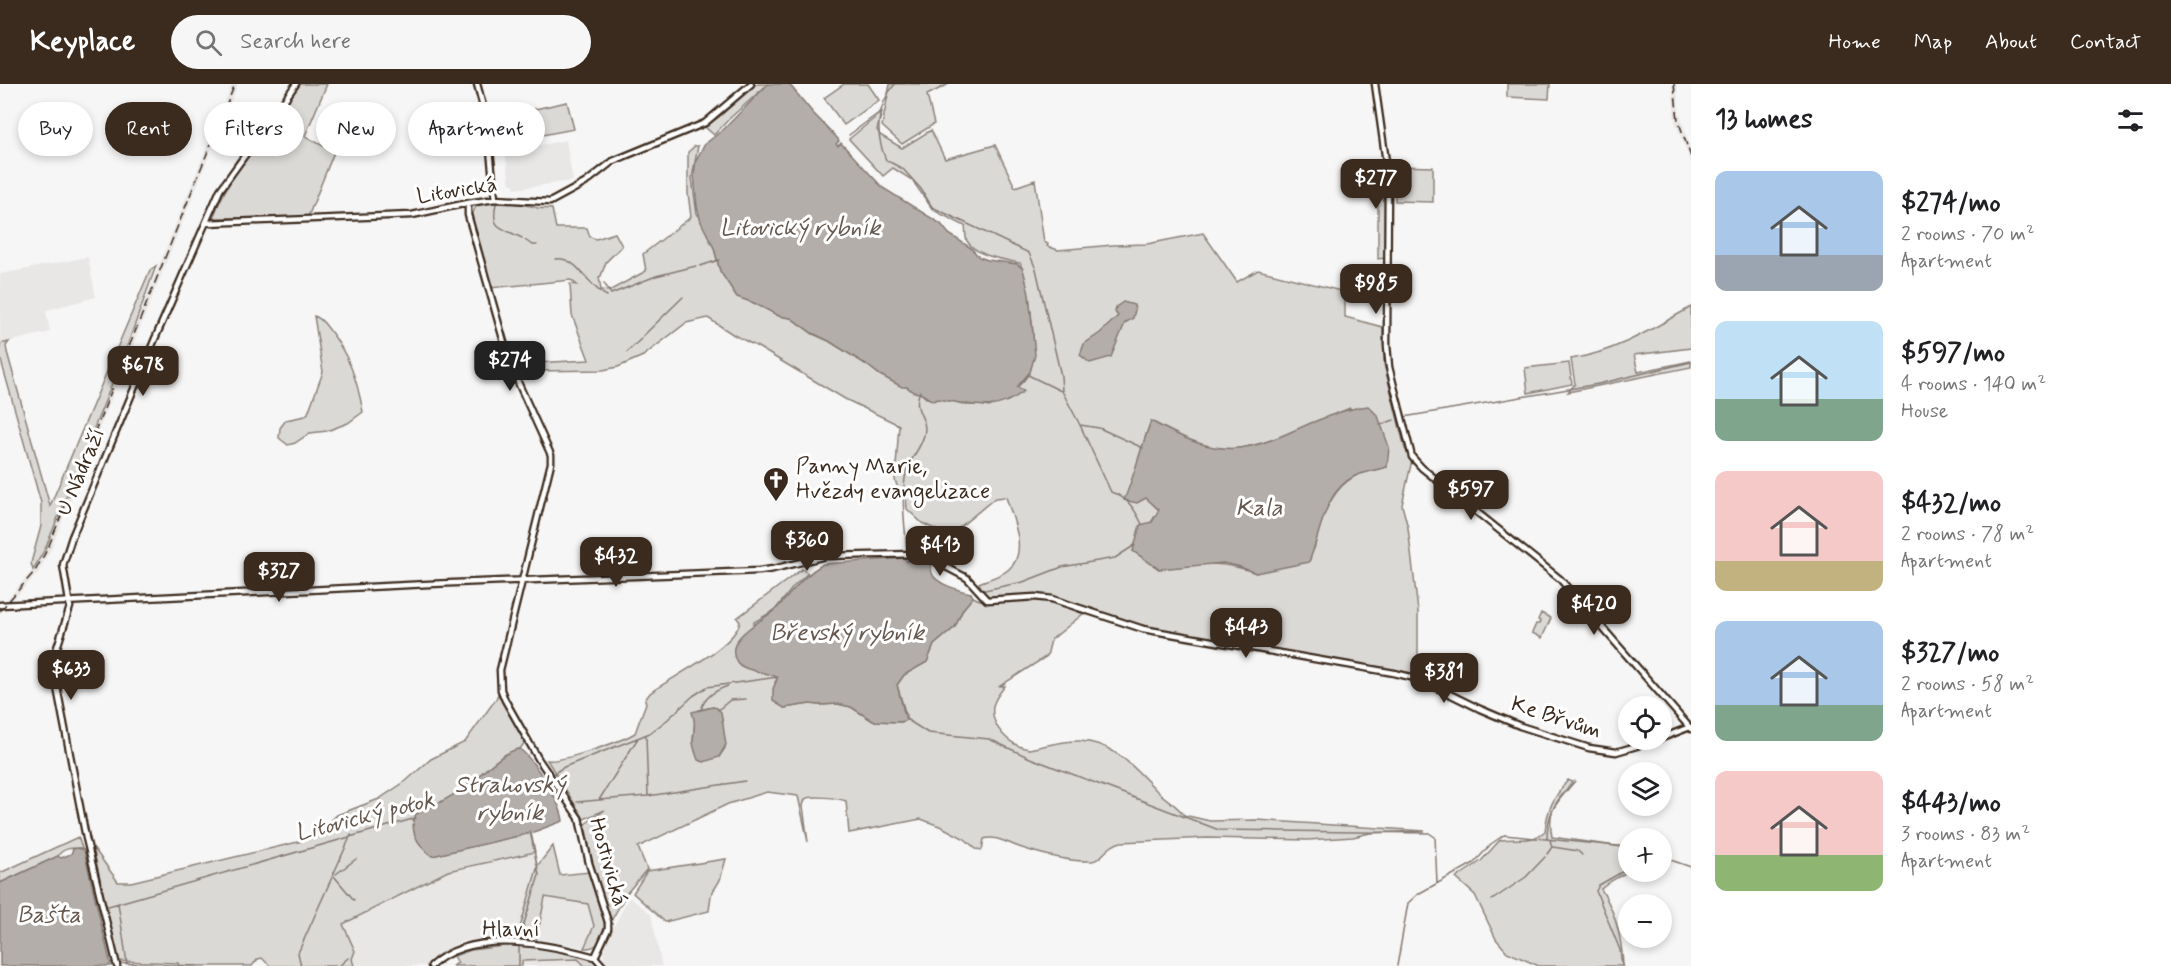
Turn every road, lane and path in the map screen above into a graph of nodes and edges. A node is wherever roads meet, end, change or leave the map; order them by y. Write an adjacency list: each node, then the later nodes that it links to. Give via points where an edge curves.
1 (297, 84): 7 (street, U Nádraží, via 220,190)
2 (477, 84): 5 (street, via 487,121)
3 (751, 84): 5 (street, Litovická, via 705,123 613,161 585,183 550,202)
4 (1375, 84): 11 (street, via 1388,176 1389,367 1412,456 1560,579)
5 (495, 199): 6 (street, Litovická)
6 (468, 203): 7 (street, Litovická, via 412,215); 8 (street, Hostivická, via 468,215 511,367 551,455)
7 (206, 223): 9 (street, U Nádraží, via 72,537 63,570)
8 (522, 581): 9 (street); 13 (street, Ke Břvům, via 767,570 826,556 916,554 960,574 987,600 1052,599 1143,629 1394,673 1419,679 1480,709 1553,737 1601,751); 14 (street, Hostivická, via 500,670 501,690 529,744 579,818 608,922)
9 (69, 602): 10 (street); 15 (street, via 69,615 54,657 55,677 86,838)
10 (0, 605)
11 (1690, 728): 12 (street)
12 (1672, 734)
13 (1623, 750)
14 (595, 957): 16 (street, Hlavní, via 521,942 467,947 445,955); 17 (street)
15 (117, 966)
16 (431, 966)
17 (603, 966)

